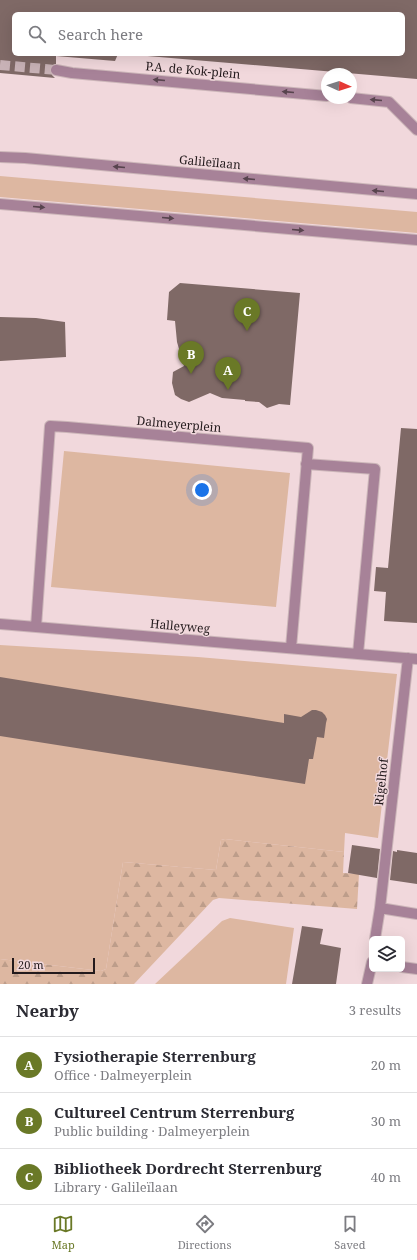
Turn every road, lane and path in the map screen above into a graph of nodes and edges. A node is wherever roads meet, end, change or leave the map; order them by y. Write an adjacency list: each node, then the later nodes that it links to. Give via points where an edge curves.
1 (56, 70): 2 (street, P.A. de Kok-plein, one-way to 1)
2 (321, 95)
3 (357, 99): 4 (street, one-way to 3, via 389,102)
4 (417, 130)
5 (0, 157): 6 (street, Galileïlaan, one-way to 5)
6 (417, 194)
7 (0, 204): 8 (street, one-way to 8)
8 (417, 240)
9 (306, 464): 11 (street, Dalmeyerplein, via 308,448 50,426); 12 (street, Dalmeyerplein); 13 (street, via 375,469)
10 (0, 624): 11 (street, Halleyweg)
11 (36, 627): 12 (street, Halleyweg)
12 (291, 648): 13 (street, Halleyweg)
13 (358, 654): 14 (street, Halleyweg)
14 (413, 659): 15 (street, Rigelhof)
15 (380, 908): 16 (street); 17 (street, Rigelhof)
16 (417, 914)
17 (375, 936)
18 (405, 967): 19 (street)
19 (417, 969)
20 (370, 972): 21 (street)
21 (367, 984)

